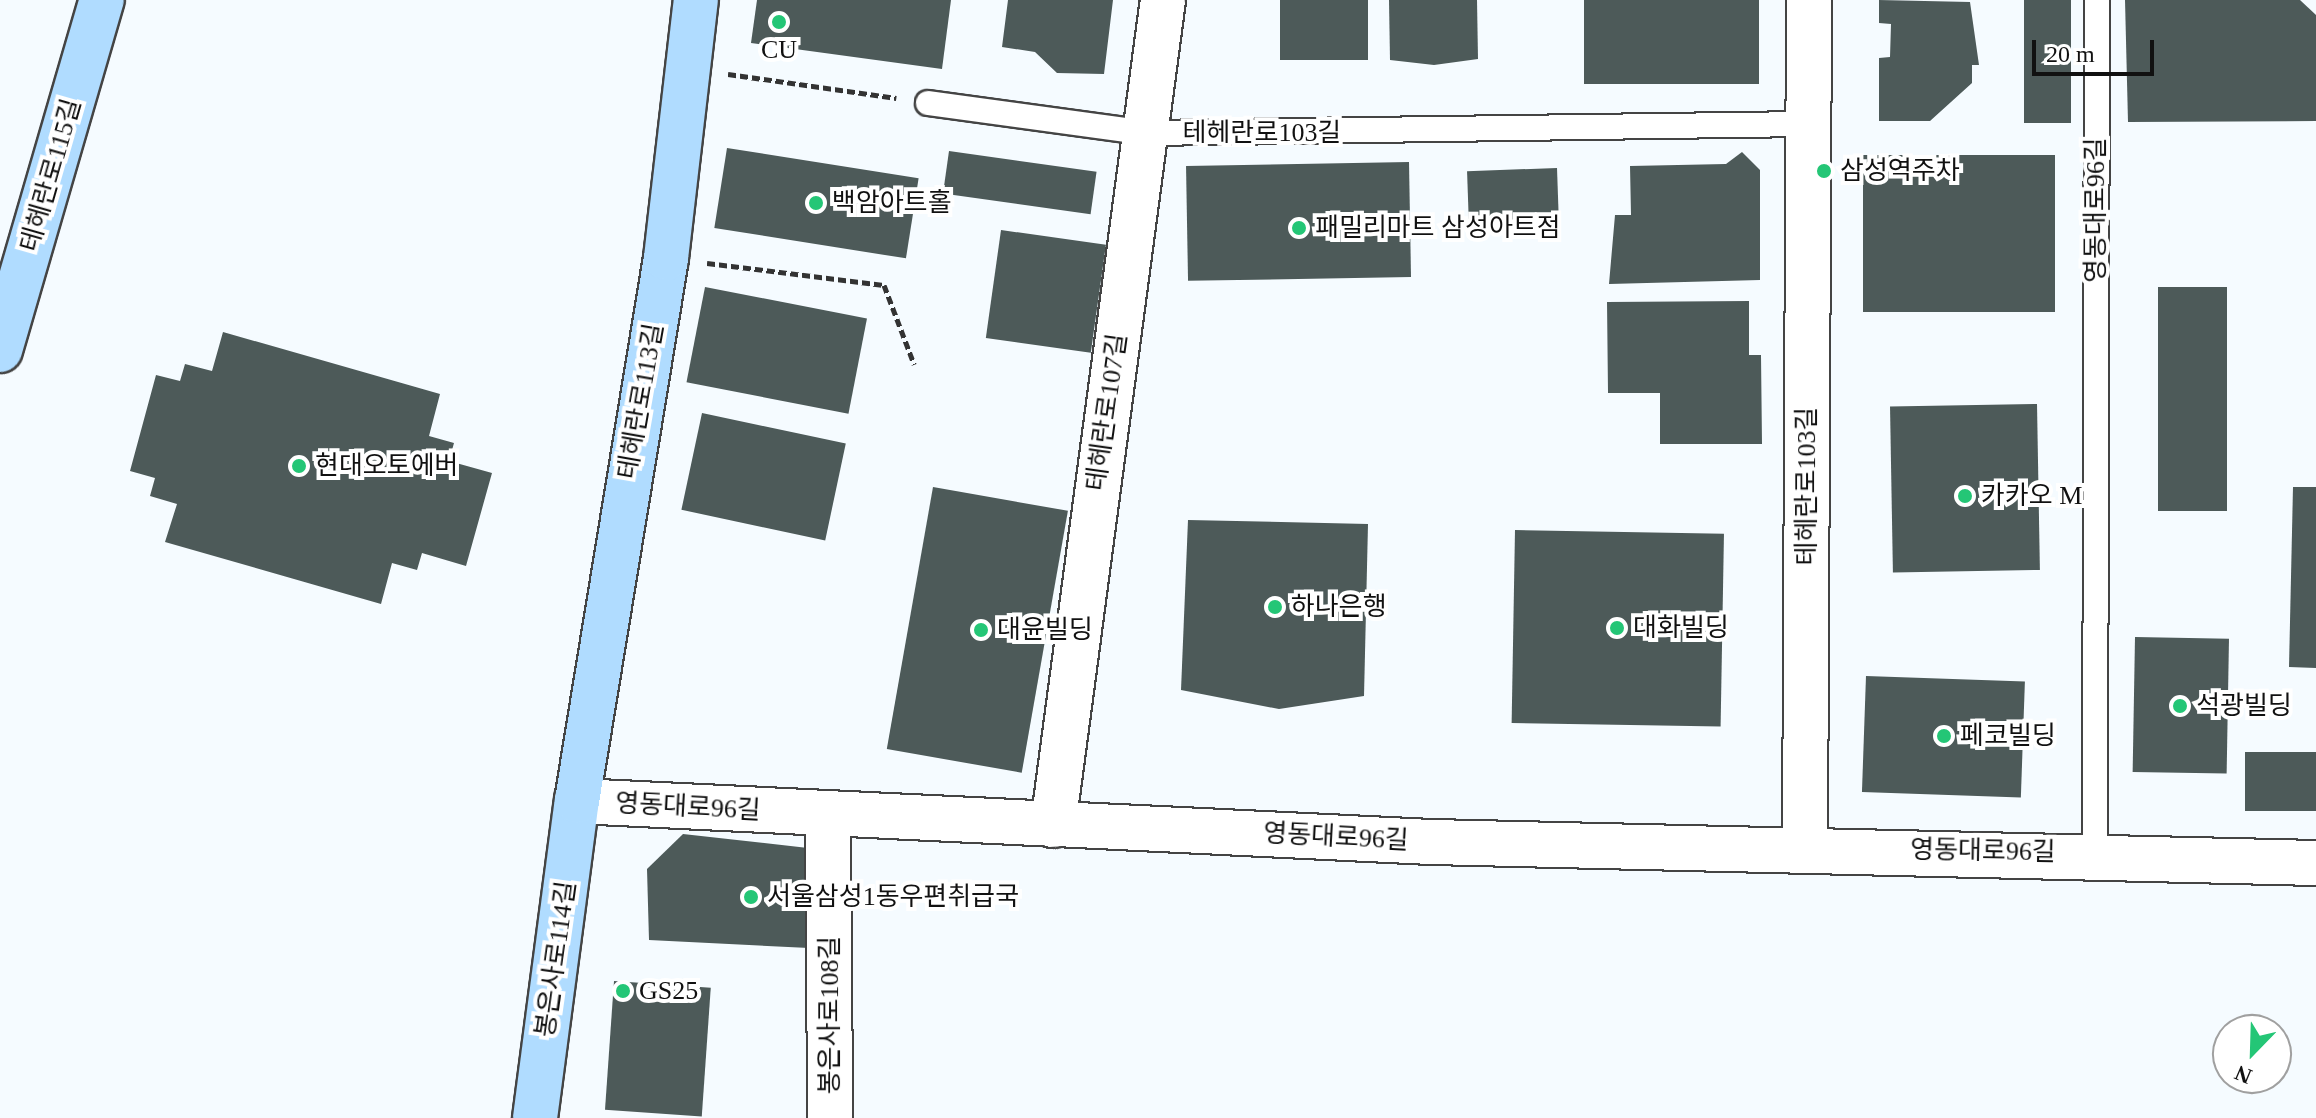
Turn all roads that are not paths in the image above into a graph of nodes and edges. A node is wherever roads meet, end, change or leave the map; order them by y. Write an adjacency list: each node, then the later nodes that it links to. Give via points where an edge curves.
1 (102, 0): 9 (street, 테헤란로115길)
2 (696, 0): 10 (street, 테헤란로113길, via 666,258)
3 (1163, 0): 8 (street, 테헤란로107길)
4 (1809, 0): 7 (street, 테헤란로103길)
5 (2097, 0): 14 (lane, 영동대로96길)
6 (928, 103): 8 (lane, 테헤란로103길)
7 (1809, 124): 8 (lane, 테헤란로103길); 13 (street, 테헤란로103길)
8 (1146, 133): 12 (street, 테헤란로107길)
9 (0, 350)
10 (577, 801): 11 (street, 영동대로96길); 16 (street, 봉은사로114길)
11 (828, 815): 12 (street, 영동대로96길); 17 (street, 봉은사로108길)
12 (1053, 825): 13 (street, 영동대로96길)
13 (1805, 848): 14 (street, 영동대로96길)
14 (2095, 852): 15 (street, 영동대로96길)
15 (2316, 863)
16 (535, 1118)
17 (830, 1118)

